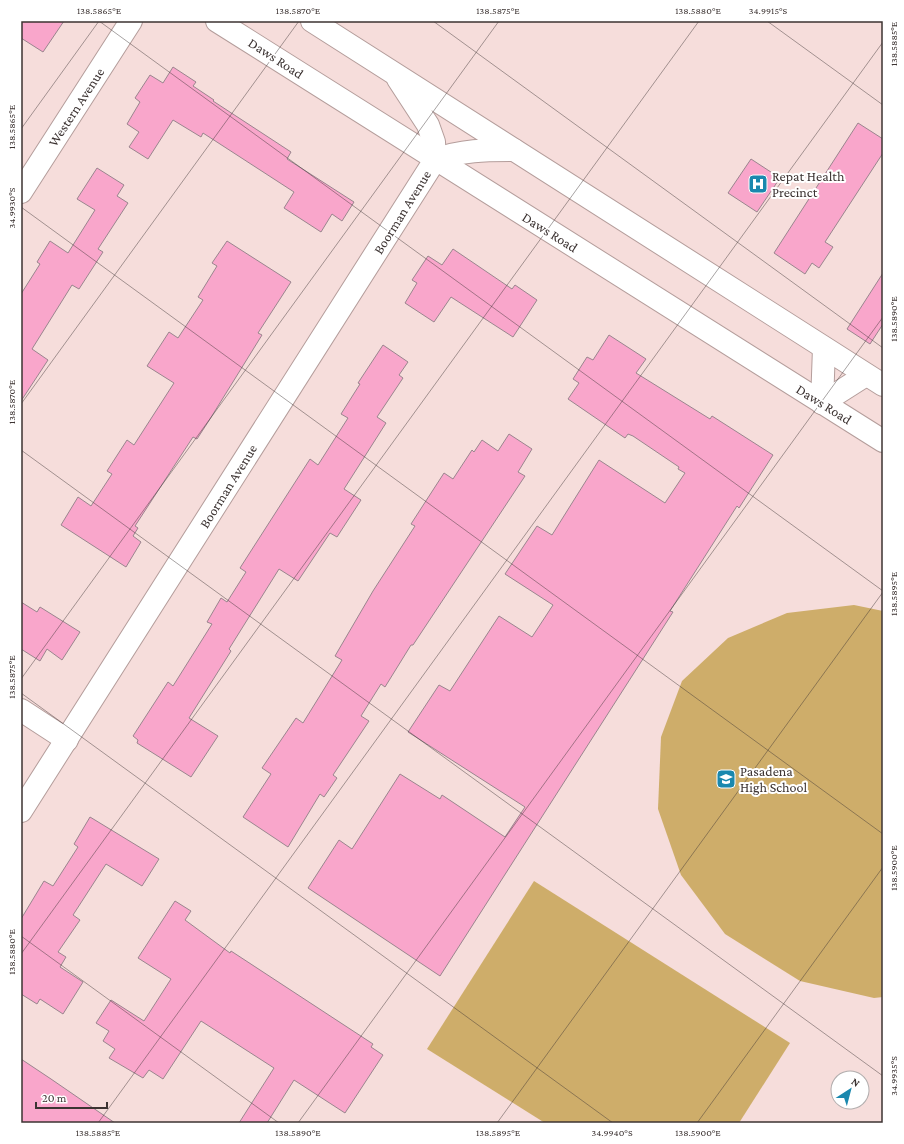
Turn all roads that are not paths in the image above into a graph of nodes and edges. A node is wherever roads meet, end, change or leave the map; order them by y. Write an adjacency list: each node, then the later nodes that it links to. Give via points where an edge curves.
1 (131, 21): 7 (main road, Western Avenue)
2 (217, 21): 6 (main road, Daws Road)
3 (312, 21): 4 (main road)
4 (394, 73): 5 (main road); 6 (main road, via 428,125 434,142)
5 (514, 150): 6 (main road, via 476,150 453,153); 8 (main road)
6 (434, 160): 10 (main road, Daws Road); 13 (main road, Boorman Avenue)
7 (21, 192)
8 (824, 348): 9 (main road); 10 (main road)
9 (874, 380): 10 (main road)
10 (822, 403): 11 (main road, Daws Road)
11 (883, 441)
12 (21, 710): 13 (main road)
13 (67, 740): 14 (main road, Boorman Avenue)
14 (21, 811)

